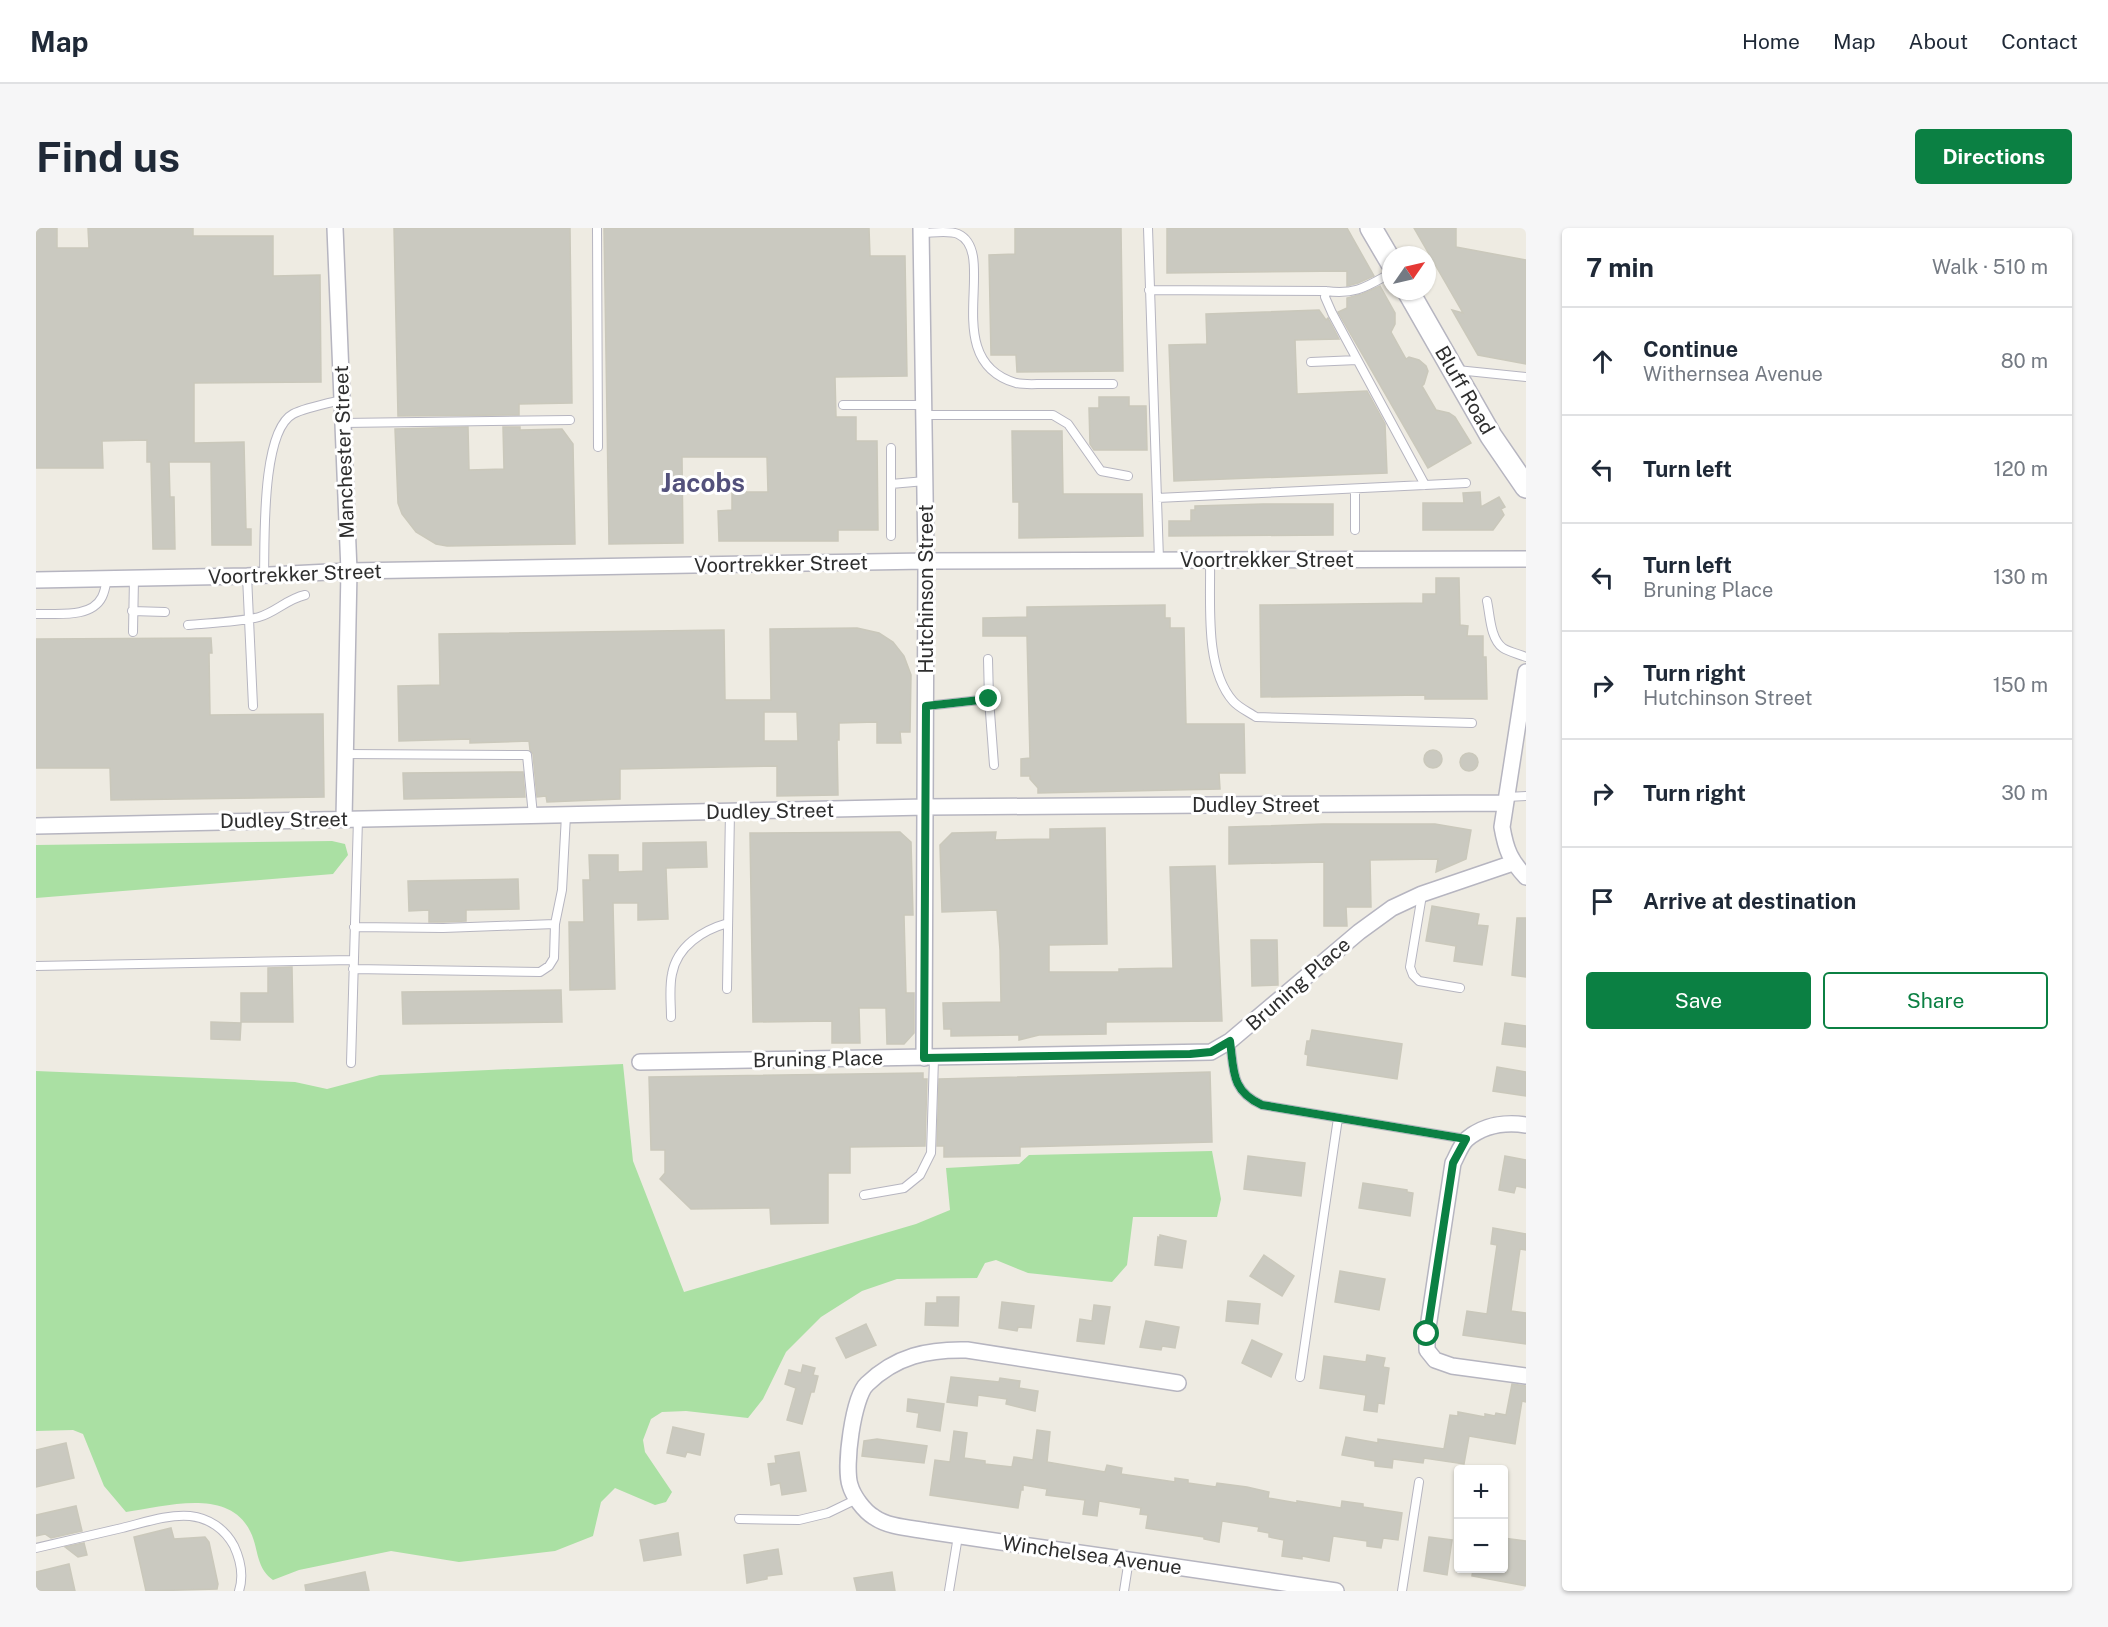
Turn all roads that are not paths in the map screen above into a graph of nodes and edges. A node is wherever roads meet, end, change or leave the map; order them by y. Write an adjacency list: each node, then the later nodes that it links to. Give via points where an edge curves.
1 (334, 228): 16 (street, Manchester Street)
2 (597, 228): 21 (lane)
3 (1148, 228): 8 (lane)
4 (1371, 228): 6 (main road)
5 (921, 230): 15 (lane, via 956,233 968,241 973,255 974,338 984,360 1001,376 1018,383); 18 (street, Hutchinson Street)
6 (1382, 247)
7 (1382, 278): 9 (lane, via 1348,293)
8 (1149, 290): 9 (lane); 30 (lane)
9 (1326, 291): 11 (lane, via 1327,303)
10 (1413, 300): 13 (main road, Bluff Road)
11 (1357, 360): 12 (lane); 27 (lane)
12 (1311, 362)
13 (1452, 370): 14 (lane); 28 (main road, Bluff Road)
14 (1526, 377)
15 (1113, 384)
16 (342, 400): 20 (street, Manchester Street); 38 (lane, via 292,414 280,428 272,448 267,482)
17 (843, 405): 18 (lane)
18 (924, 410): 23 (lane, via 1053,415 1068,424 1101,471); 24 (street, Hutchinson Street)
19 (570, 420): 20 (lane)
20 (343, 423): 37 (street, Manchester Street)
21 (598, 447)
22 (891, 448): 26 (lane)
23 (1128, 476)
24 (925, 481): 26 (lane); 36 (street, Hutchinson Street)
25 (1466, 483): 27 (lane)
26 (891, 484): 32 (lane)
27 (1425, 485): 29 (lane)
28 (1526, 487)
29 (1355, 489): 30 (lane); 31 (lane)
30 (1157, 498): 34 (lane)
31 (1355, 530)
32 (891, 536)
33 (1526, 559): 35 (street, Voortrekker Street)
34 (1159, 560): 35 (street, Voortrekker Street); 36 (street, Voortrekker Street)
35 (1210, 560): 57 (lane, via 1212,644 1220,680 1234,702 1256,717)
36 (926, 561): 37 (street, Voortrekker Street); 56 (street, Hutchinson Street)
37 (350, 571): 38 (street, Voortrekker Street); 58 (street, Manchester Street)
38 (264, 575): 39 (street, Voortrekker Street)
39 (247, 576): 41 (street, Voortrekker Street); 48 (lane)
40 (107, 578): 41 (street, Voortrekker Street); 42 (street, Voortrekker Street); 47 (lane, via 103,596 89,610)
41 (134, 578): 45 (lane)
42 (36, 580)
43 (305, 596): 48 (lane)
44 (1487, 601): 51 (lane, via 1497,642)
45 (132, 611): 46 (lane); 50 (lane)
46 (165, 612)
47 (36, 614)
48 (250, 618): 49 (lane); 55 (lane)
49 (188, 625)
50 (133, 632)
51 (1526, 657)
52 (988, 659): 54 (lane)
53 (1525, 683): 61 (street)
54 (989, 699): 56 (lane); 59 (lane)
55 (253, 706)
56 (926, 706): 62 (street, Hutchinson Street)
57 (1472, 723)
58 (346, 754): 64 (lane, via 527,755); 66 (street, Manchester Street)
59 (994, 765)
60 (1526, 796): 61 (lane)
61 (1505, 800): 62 (street, Dudley Street); 68 (street, via 1502,827)
62 (926, 807): 63 (street, Dudley Street); 80 (street, Hutchinson Street)
63 (730, 811): 65 (street, Dudley Street); 71 (lane)
64 (532, 815): 65 (street, Dudley Street); 66 (street, Dudley Street)
65 (566, 815): 72 (lane, via 562,890)
66 (351, 819): 67 (street, Dudley Street); 73 (lane)
67 (36, 826)
68 (1513, 863): 69 (street); 70 (street, Bruning Place)
69 (1526, 878)
70 (1422, 894): 76 (lane, via 1410,967 1413,975 1419,981); 79 (street, Bruning Place, via 1392,908 1359,932)
71 (728, 923): 77 (lane); 78 (lane, via 711,928 682,951 672,973)
72 (555, 924): 73 (lane); 74 (lane, via 554,958 540,972)
73 (354, 927): 74 (lane)
74 (353, 965): 75 (lane); 82 (lane)
75 (36, 966)
76 (1460, 988)
77 (727, 989)
78 (671, 1017)
79 (1230, 1041): 80 (street, Bruning Place, via 1211,1052 1190,1054); 83 (lane, via 1235,1080 1253,1101)
80 (929, 1058): 81 (street, Bruning Place); 86 (lane, via 931,1153 920,1175 904,1188)
81 (640, 1062)
82 (351, 1063)
83 (1338, 1118): 85 (lane); 88 (lane)
84 (1526, 1125): 85 (street, via 1489,1126)
85 (1466, 1139): 87 (street, via 1453,1163 1427,1350 1435,1359 1452,1366)
86 (864, 1195)
87 (1526, 1376)
88 (1300, 1377)
89 (1178, 1383): 91 (street, via 967,1350 943,1349 910,1356 865,1385 858,1398 848,1470)
90 (1419, 1482): 100 (lane)
91 (856, 1499): 92 (lane, via 828,1513 799,1520); 93 (street, Winchelsea Avenue, via 874,1517 891,1524)
92 (739, 1519)
93 (958, 1536): 95 (street, Winchelsea Avenue); 97 (lane)
94 (36, 1548): 96 (lane, via 153,1520 199,1518 221,1529 232,1542 242,1574)
95 (1130, 1559): 98 (lane); 99 (street, Winchelsea Avenue)
96 (240, 1591)
97 (949, 1591)
98 (1124, 1591)
99 (1336, 1591)
100 (1402, 1591)

